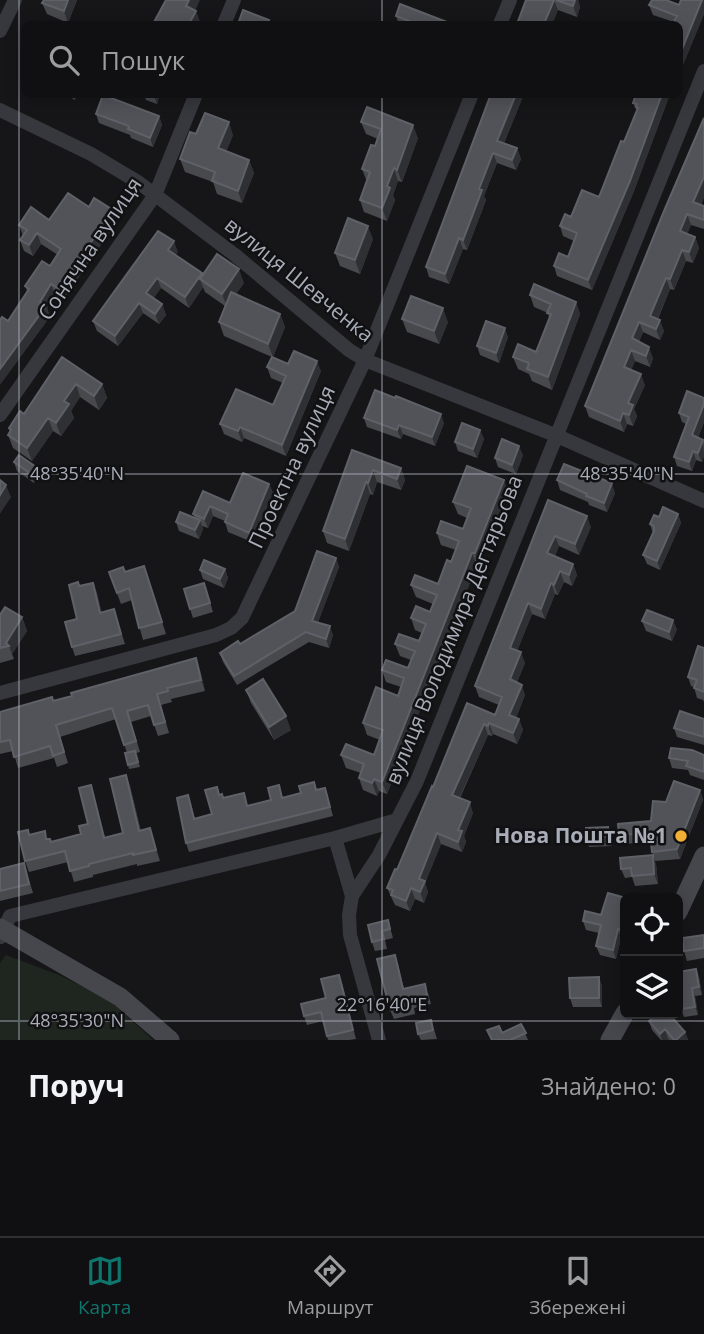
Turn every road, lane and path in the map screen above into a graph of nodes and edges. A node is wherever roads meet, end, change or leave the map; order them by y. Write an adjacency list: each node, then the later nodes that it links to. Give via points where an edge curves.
1 (15, 0): 6 (street)
2 (234, 0): 4 (street)
3 (510, 0): 5 (street)
4 (225, 21)
5 (501, 21)
6 (0, 32)
7 (704, 71): 14 (street, вулиця Володимира Дегтярьова)
8 (194, 98): 11 (street, Сонячна вулиця)
9 (470, 98): 12 (street, Проектна вулиця)
10 (0, 110): 11 (street, вулиця Шевченка, via 91,155)
11 (155, 195): 12 (street, вулиця Шевченка); 13 (street, Сонячна вулиця)
12 (365, 360): 14 (street, вулиця Шевченка); 16 (street, Проектна вулиця, via 252,601 237,623 216,635)
13 (0, 415)
14 (555, 435): 15 (street, вулиця Шевченка); 17 (street, вулиця Володимира Дегтярьова)
15 (704, 501)
16 (0, 693)
17 (397, 820): 18 (street); 20 (street, вулиця Володимира Дегтярьова)
18 (335, 838): 20 (street); 22 (street, via 10,916)
19 (704, 856): 21 (street)
20 (352, 896): 25 (street, via 351,935)
21 (683, 901)
22 (1, 932): 24 (street, via 120,997)
23 (622, 1019): 26 (street)
24 (170, 1040)
25 (379, 1040)
26 (610, 1040)

